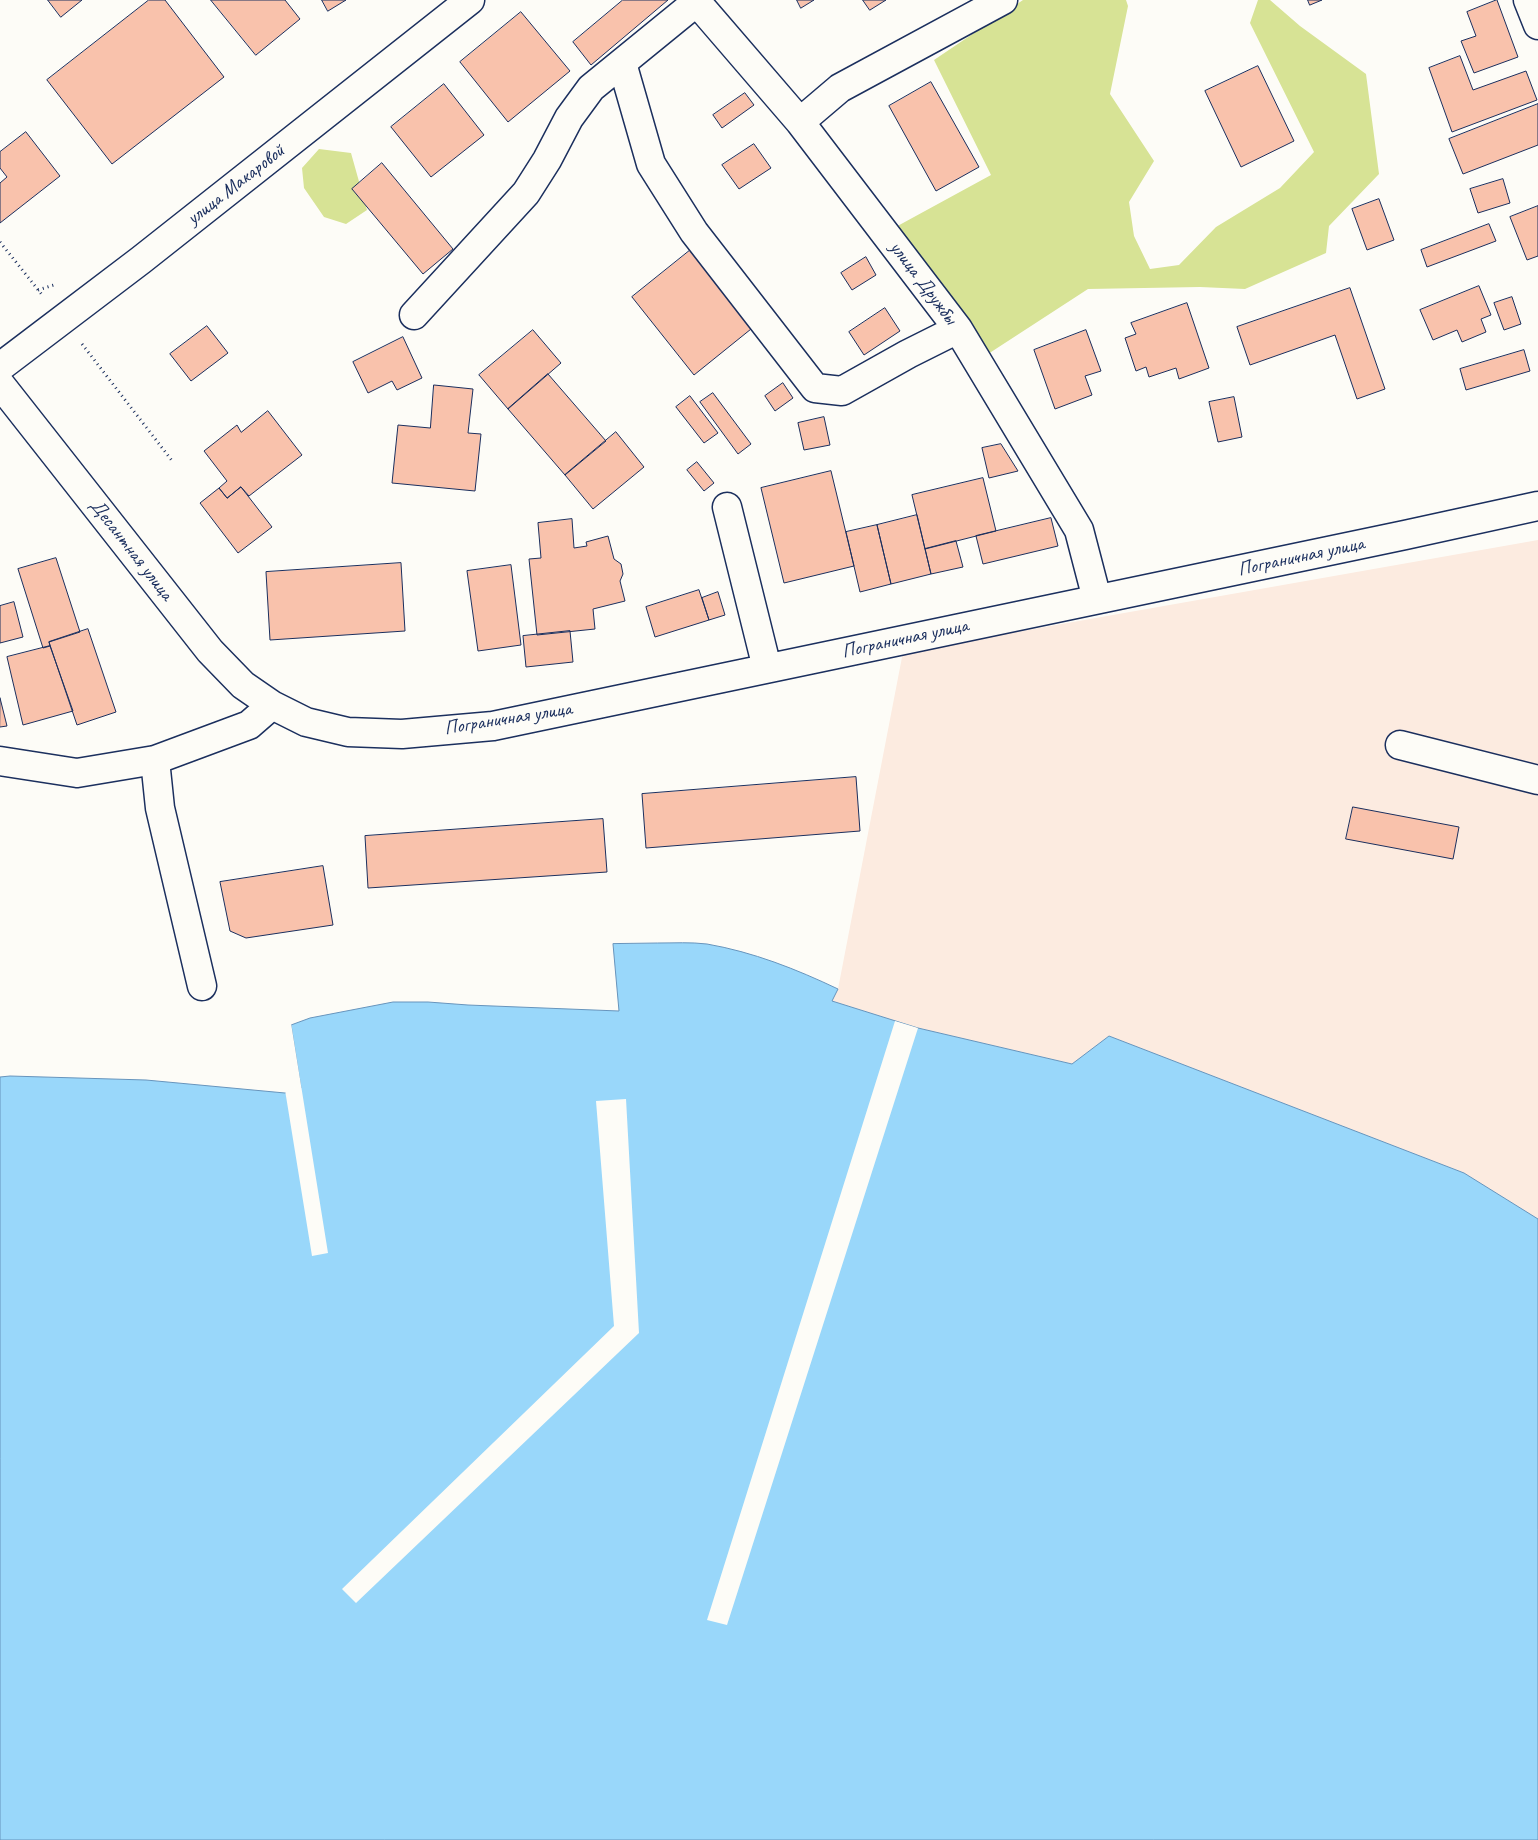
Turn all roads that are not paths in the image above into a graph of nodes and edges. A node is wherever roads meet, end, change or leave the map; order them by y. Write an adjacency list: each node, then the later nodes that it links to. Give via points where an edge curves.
1 (470, 0): 10 (street, улица Макаровой)
2 (697, 0): 6 (street); 7 (street, улица Дружбы)
3 (1003, 0): 7 (street, via 840,88)
4 (1528, 0): 5 (street)
5 (1538, 25)
6 (622, 63): 8 (street, via 591,88 569,118 526,193); 9 (street, via 651,164 694,232 815,388 842,391)
7 (800, 122): 9 (street, улица Дружбы)
8 (414, 315)
9 (958, 329): 14 (street, улица Дружбы, via 1079,530)
10 (0, 367)
11 (0, 384): 16 (street, Десантная улица, via 210,651 243,685)
12 (1538, 506): 14 (street, Пограничная улица)
13 (727, 507): 15 (street)
14 (1097, 599): 15 (street, Пограничная улица)
15 (767, 668): 16 (street, Пограничная улица, via 493,726 402,734 348,732 306,722)
16 (272, 705): 18 (street, via 249,724)
17 (1400, 745): 20 (street)
18 (155, 760): 19 (street, via 77,773); 21 (street, via 160,808)
19 (0, 761)
20 (1538, 780)
21 (202, 986)

